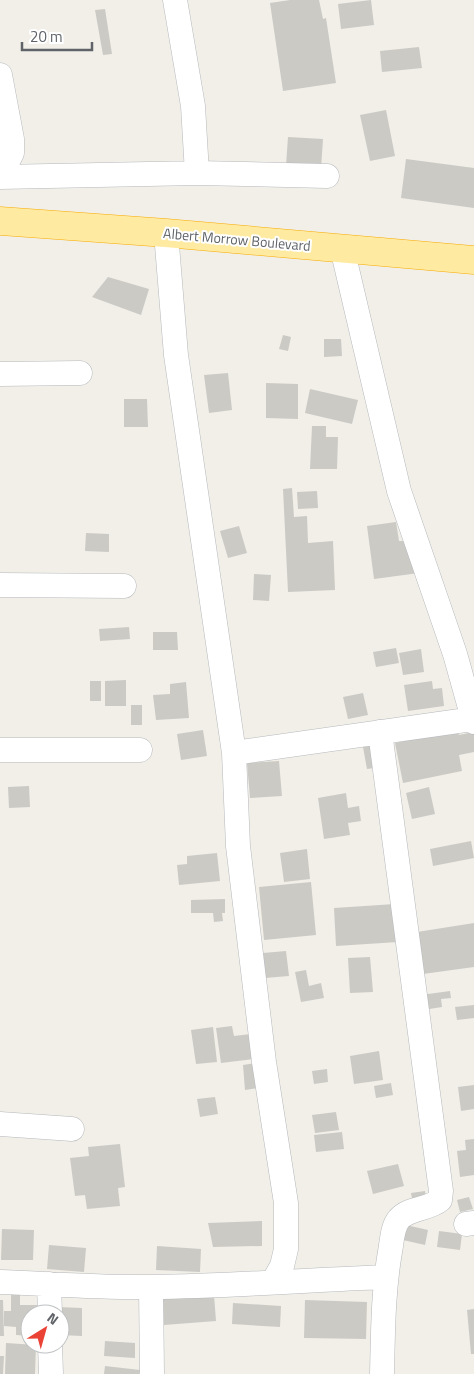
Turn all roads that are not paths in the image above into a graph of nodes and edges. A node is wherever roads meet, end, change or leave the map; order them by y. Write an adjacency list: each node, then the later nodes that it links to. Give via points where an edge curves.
1 (175, 0): 3 (street, via 193,106)
2 (0, 75): 4 (street, via 12,139 12,153)
3 (197, 173): 4 (street); 5 (street)
4 (0, 176)
5 (327, 176)
6 (0, 221): 7 (highway, Albert Morrow Boulevard)
7 (166, 233): 8 (highway, Albert Morrow Boulevard); 18 (street, via 176,355)
8 (342, 248): 9 (highway, Albert Morrow Boulevard); 14 (street, via 399,491)
9 (474, 260)
10 (80, 373): 11 (street)
11 (0, 374)
12 (0, 585): 13 (street)
13 (124, 586)
14 (474, 720): 15 (street)
15 (380, 732): 18 (street); 21 (street, via 441,1191 440,1200 435,1204 406,1212 398,1220)
16 (0, 750): 17 (street)
17 (140, 750)
18 (234, 753): 23 (street, via 238,846 264,1062 286,1203 286,1249 282,1266)
19 (0, 1124): 20 (street)
20 (72, 1128)
21 (386, 1277): 23 (street); 30 (street)
22 (0, 1282): 24 (street)
23 (273, 1282): 25 (street)
24 (49, 1284): 25 (street); 26 (street)
25 (151, 1287): 29 (street)
26 (50, 1304)
27 (50, 1354): 28 (street)
28 (51, 1374)
29 (152, 1374)
30 (382, 1374)

